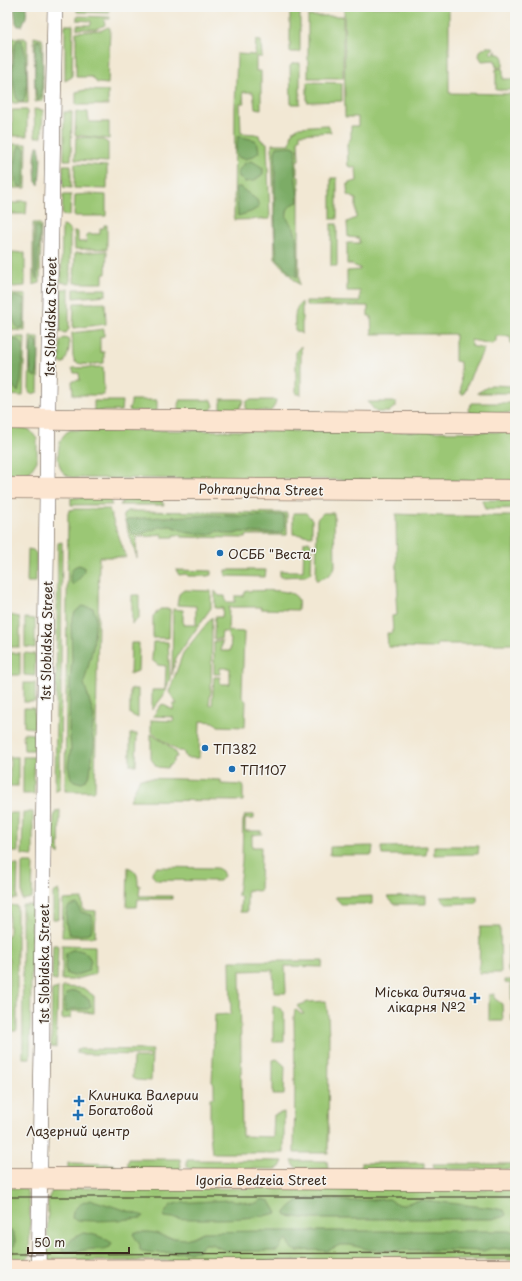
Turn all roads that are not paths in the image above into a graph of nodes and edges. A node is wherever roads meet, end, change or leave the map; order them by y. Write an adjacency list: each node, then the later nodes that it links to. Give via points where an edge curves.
1 (55, 7): 3 (street, 1st Slobidska Street)
2 (7, 419): 3 (main road)
3 (48, 419): 4 (main road); 6 (street, 1st Slobidska Street)
4 (515, 423)
5 (7, 488): 6 (main road, Pohranychna Street)
6 (48, 488): 7 (main road, Pohranychna Street); 9 (street, 1st Slobidska Street)
7 (515, 490)
8 (7, 1178): 9 (main road, Igoria Bedzeia Street)
9 (40, 1178): 10 (main road, Igoria Bedzeia Street); 13 (street, 1st Slobidska Street)
10 (515, 1180)
11 (515, 1269): 13 (main road)
12 (7, 1270): 13 (main road)
13 (38, 1272)

